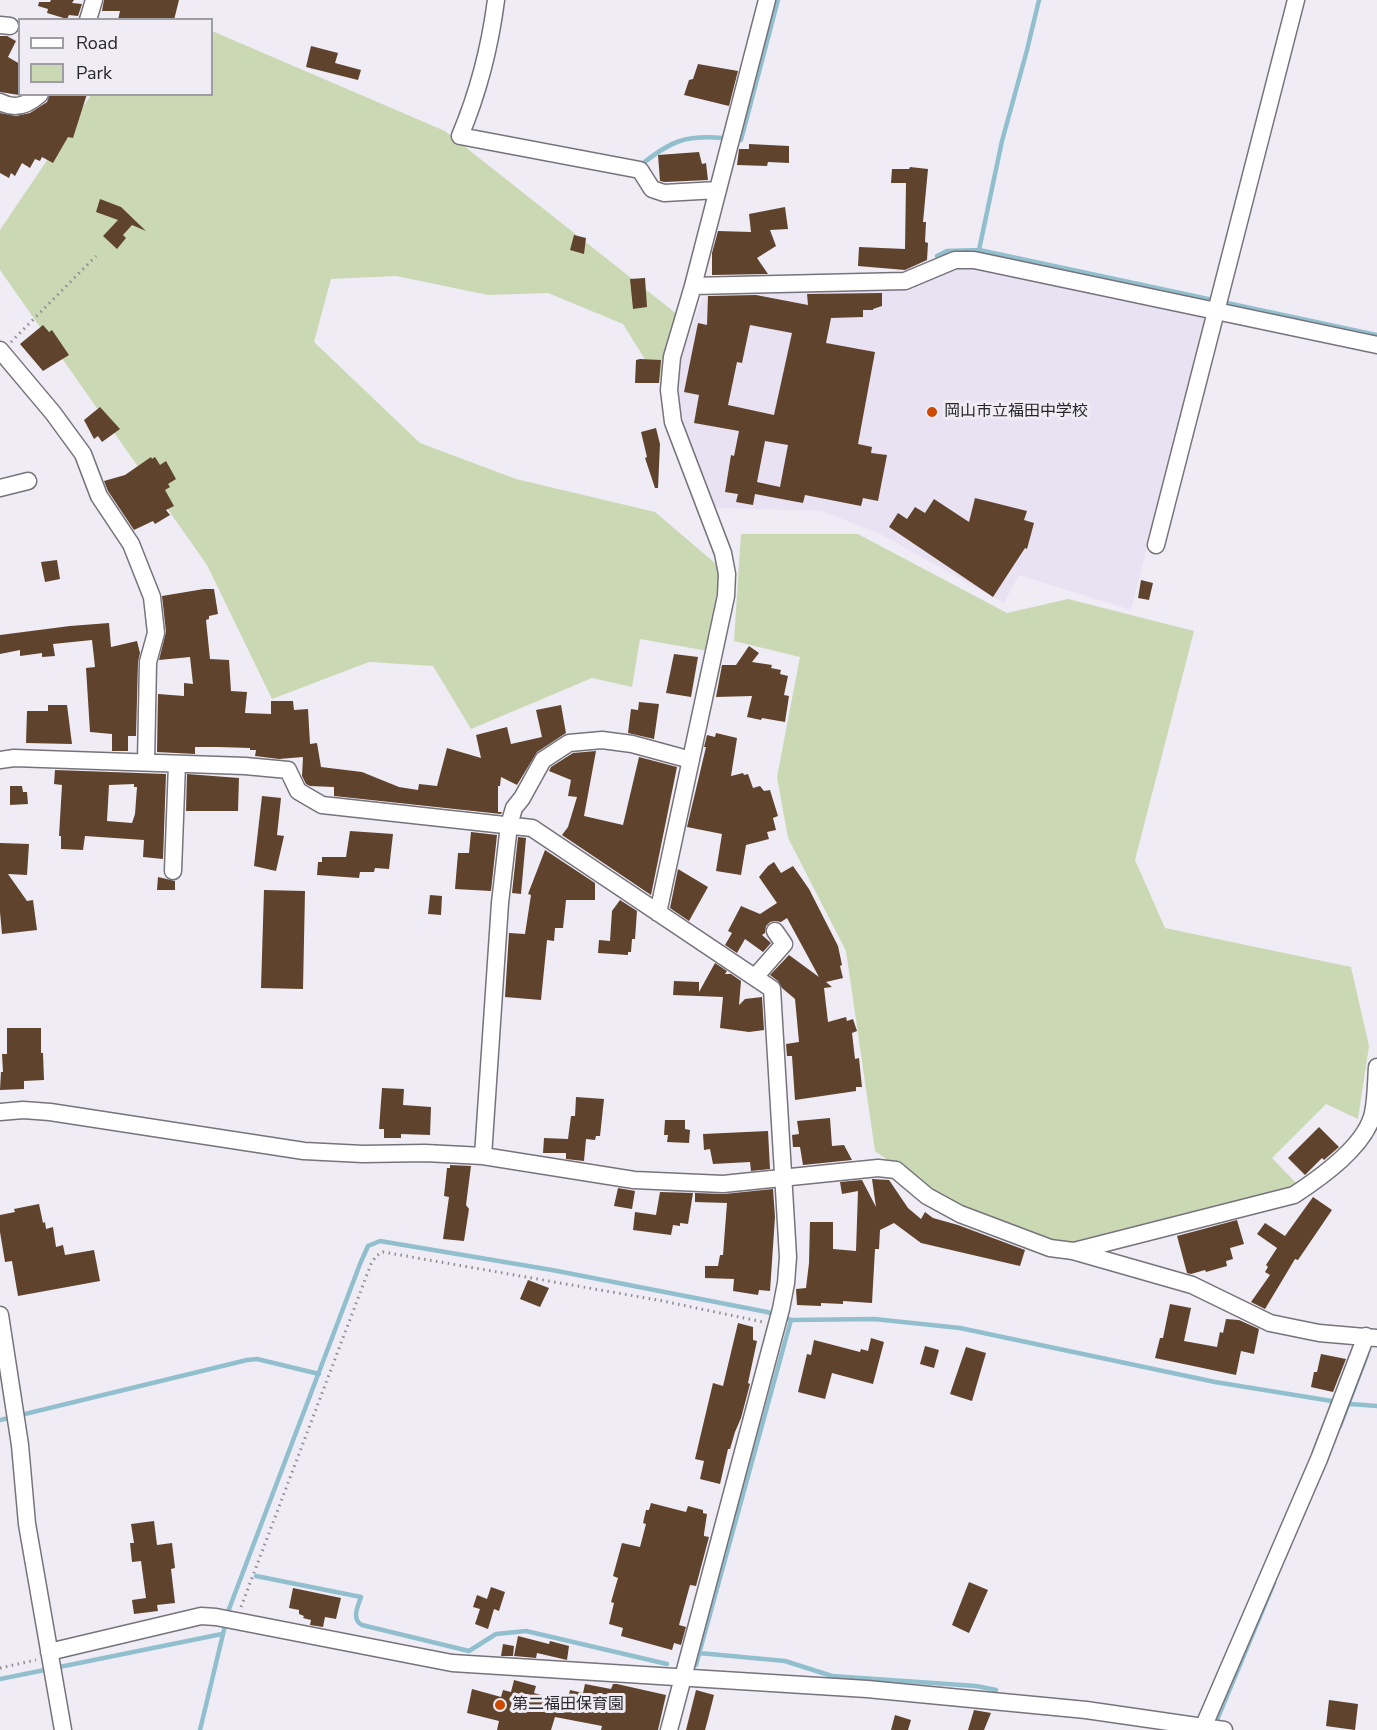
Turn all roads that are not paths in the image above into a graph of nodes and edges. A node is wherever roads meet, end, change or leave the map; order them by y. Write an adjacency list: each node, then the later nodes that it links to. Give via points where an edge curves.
1 (94, 0): 5 (street)
2 (496, 0): 8 (street, via 473,105 460,136 640,170 652,189 664,193)
3 (767, 0): 8 (street)
4 (1296, 0): 10 (street)
5 (89, 18)
6 (38, 96): 7 (street, via 29,104)
7 (0, 102)
8 (718, 190): 9 (street)
9 (693, 286): 10 (street, via 905,281 955,260 974,260); 17 (street, via 672,357 669,390 673,422 723,553 727,574 726,596)
10 (1217, 304): 11 (street); 15 (street)
11 (1377, 345)
12 (0, 350): 18 (street, via 83,454 99,496 131,544 152,597 156,633 148,663)
13 (28, 481): 14 (street)
14 (0, 488)
15 (1156, 545)
16 (0, 760): 18 (street)
17 (691, 760): 20 (street, via 632,744 602,740 569,743 543,760 514,808); 22 (street)
18 (146, 762): 19 (street)
19 (177, 764): 20 (street, via 288,770 298,791 322,805); 21 (street)
20 (509, 825): 22 (street, via 531,828); 27 (street)
21 (173, 871)
22 (658, 913): 24 (street)
23 (775, 931): 24 (street, via 784,944)
24 (755, 977): 28 (street, via 772,989)
25 (1377, 1067): 29 (street, via 1373,1115 1359,1140 1321,1178 1294,1195)
26 (0, 1112): 27 (street, via 50,1113 304,1151)
27 (483, 1156): 28 (street, via 634,1180 723,1184)
28 (784, 1179): 29 (street, via 878,1168 896,1170 927,1196 960,1214 1050,1248); 33 (street, via 788,1257 779,1318)
29 (1073, 1251): 31 (street, via 1192,1285 1270,1323 1319,1333)
30 (0, 1315): 32 (street, via 27,1524)
31 (1371, 1337): 34 (street)
32 (51, 1661): 33 (street, via 201,1616 452,1663); 35 (street)
33 (682, 1677): 34 (street, via 867,1689 1086,1710); 36 (street)
34 (1212, 1729)
35 (63, 1730)
36 (669, 1730)

